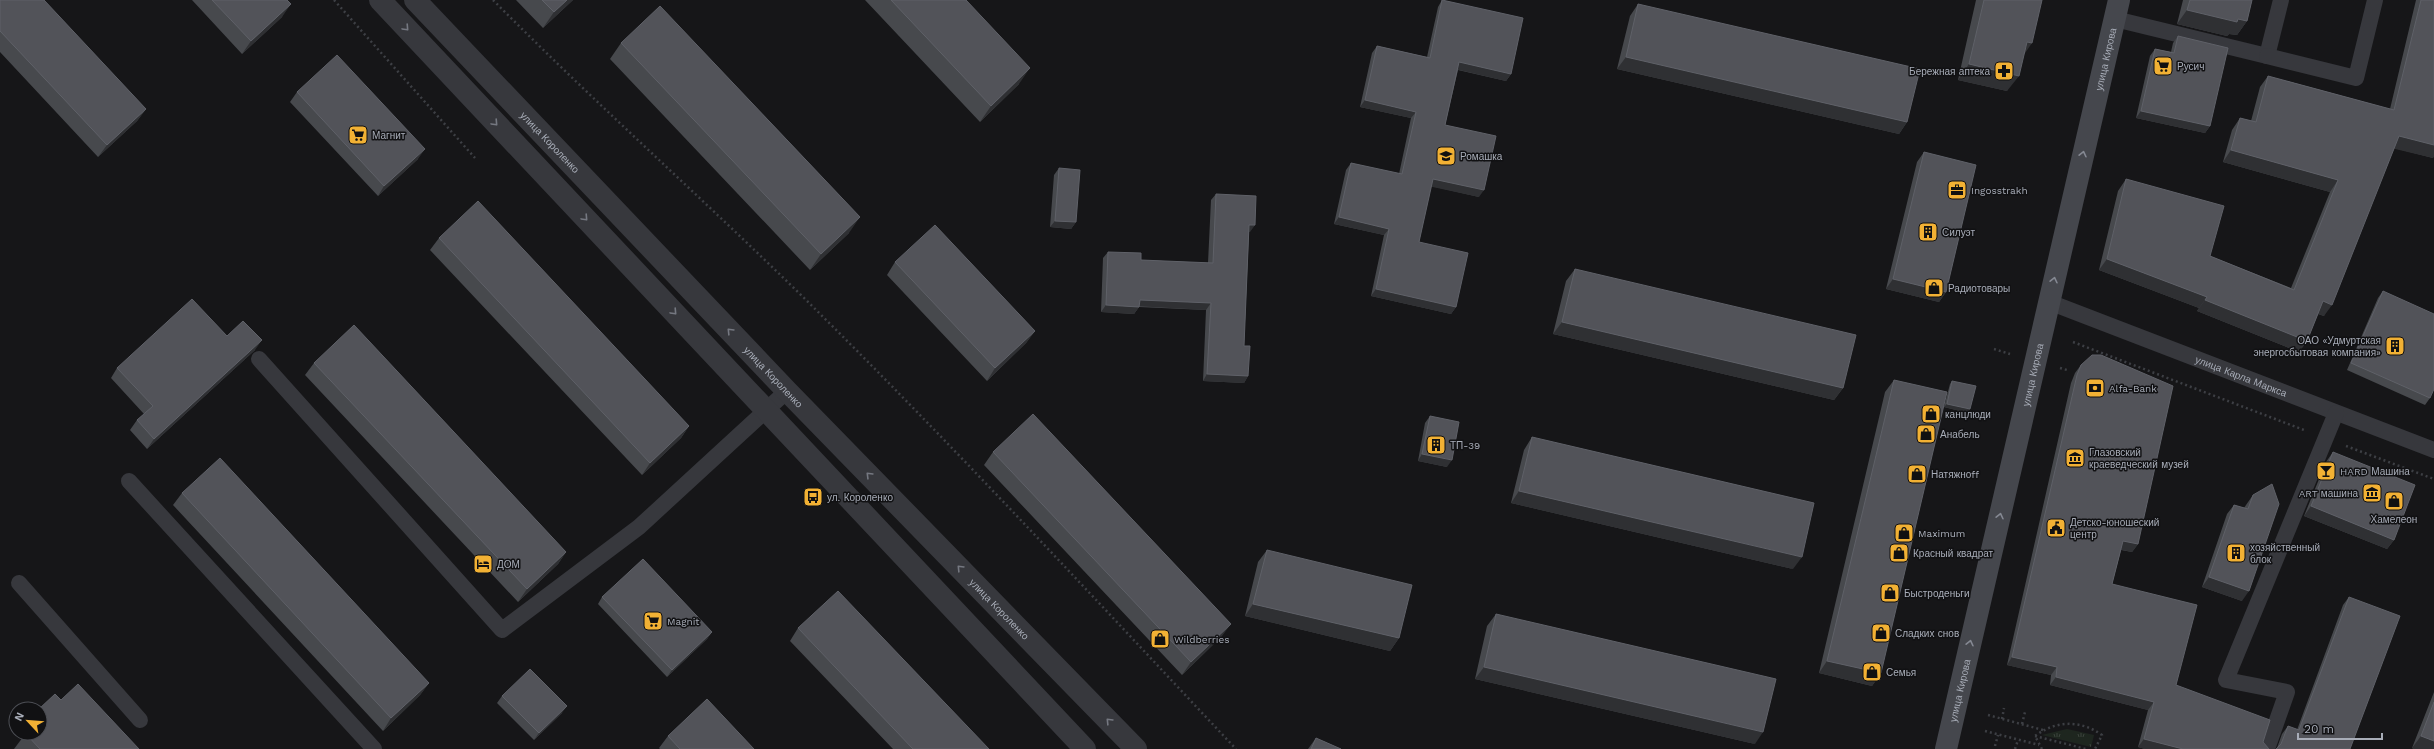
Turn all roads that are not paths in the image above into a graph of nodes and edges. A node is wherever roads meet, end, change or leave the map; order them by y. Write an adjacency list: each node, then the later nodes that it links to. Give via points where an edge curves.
1 (380, 0): 10 (street, one-way to 10)
2 (415, 0): 9 (street, улица Короленко, one-way to 2)
3 (2281, 0): 6 (lane)
4 (2375, 0): 6 (lane, via 2356,78)
5 (2117, 10): 6 (lane); 7 (main road, улица Кирова, one-way to 5)
6 (2267, 56)
7 (2049, 302): 11 (lane, улица Карла Маркса); 19 (main road, улица Кирова, one-way to 7)
8 (259, 359): 10 (lane, via 502,630 639,527)
9 (787, 391): 10 (lane); 18 (street, улица Короленко, one-way to 9)
10 (766, 410): 17 (street)
11 (2336, 413): 12 (lane, улица Карла Маркса); 20 (lane, via 2226,680 2287,692)
12 (2434, 450)
13 (128, 481): 16 (lane)
14 (19, 583): 15 (lane)
15 (140, 720)
16 (374, 749)
17 (1085, 749)
18 (1136, 749)
19 (1946, 749)
20 (2267, 749)

